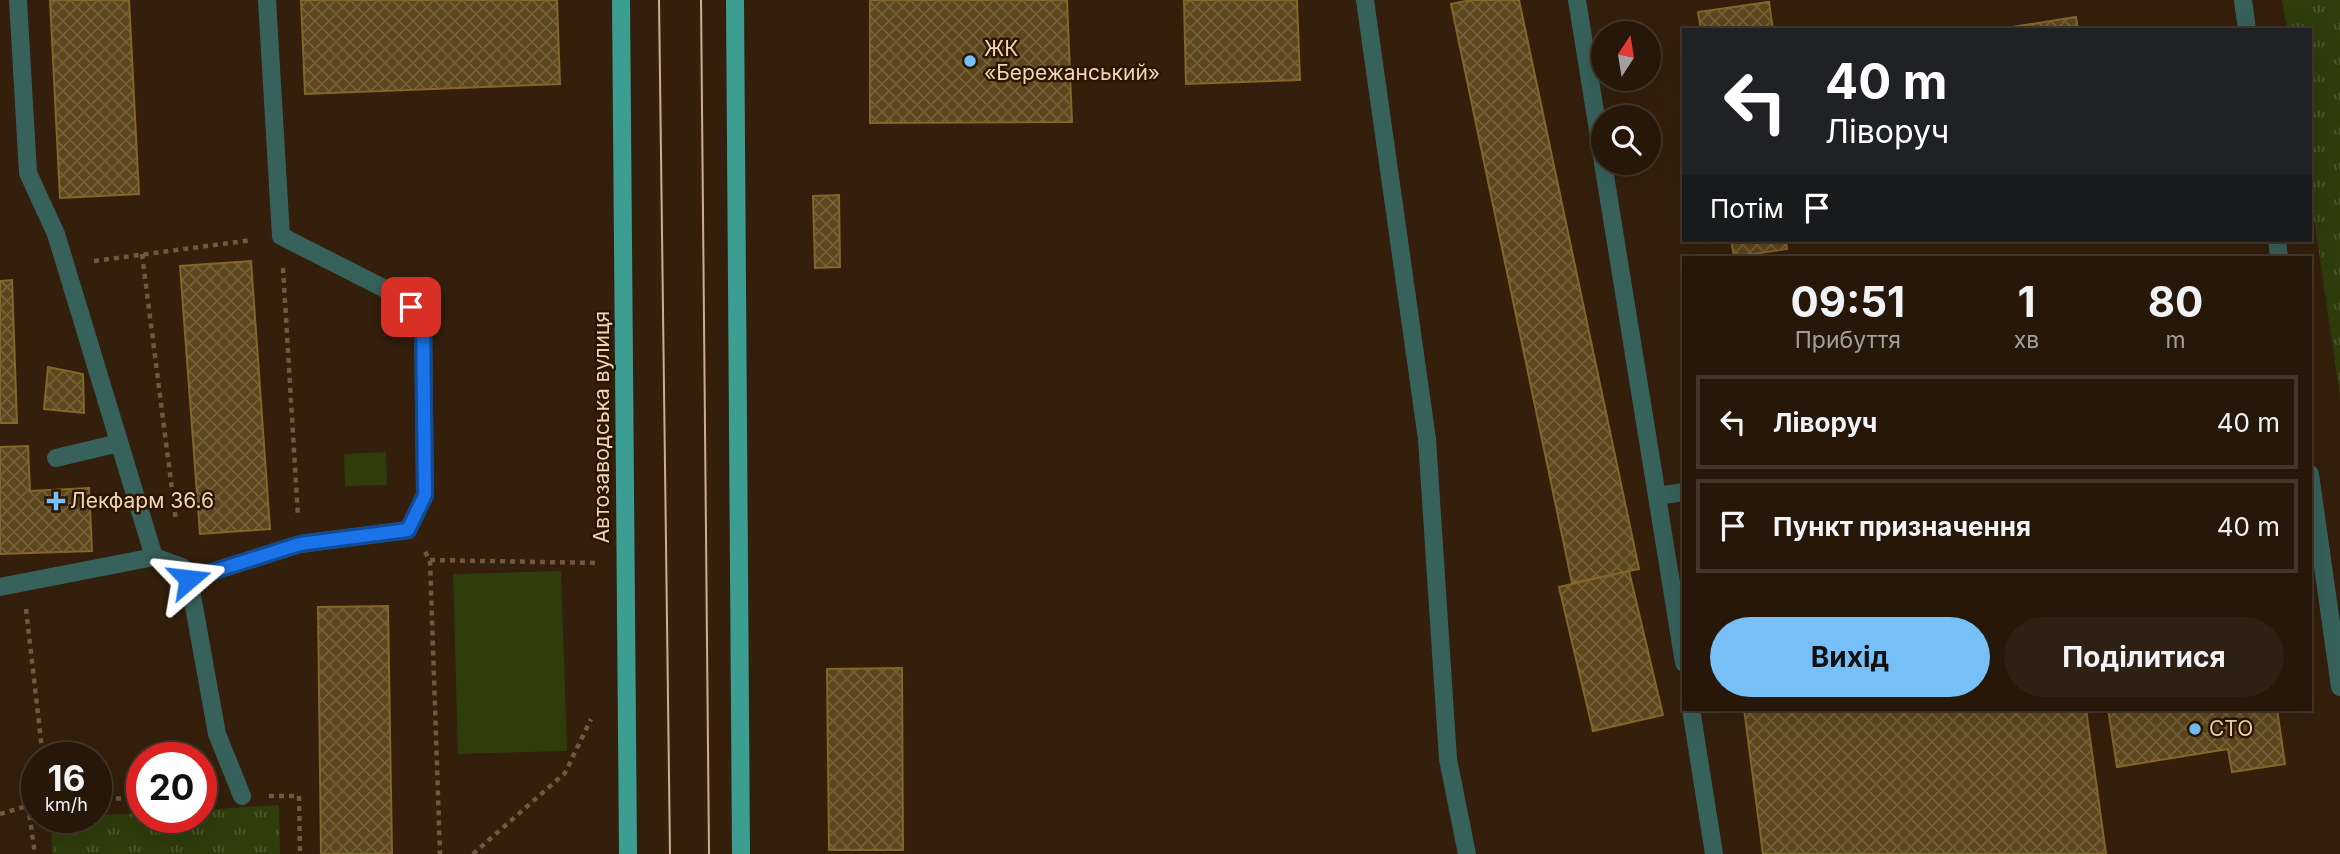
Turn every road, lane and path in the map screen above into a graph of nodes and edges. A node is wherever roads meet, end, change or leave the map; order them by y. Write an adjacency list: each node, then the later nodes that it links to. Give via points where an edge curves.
1 (18, 0): 13 (street, via 28,173)
2 (267, 0): 11 (street)
3 (621, 0): 40 (main road, Автозаводська вулиця)
4 (735, 0): 41 (main road)
5 (1365, 0): 42 (street, via 1427,439 1448,759)
6 (1577, 0): 9 (street)
7 (2243, 0): 8 (street)
8 (2247, 28)
9 (1594, 105)
10 (1605, 175): 18 (street)
11 (281, 236): 12 (path); 19 (street, via 399,296 423,317 425,495); 20 (path)
12 (142, 254): 13 (path); 24 (path)
13 (66, 265): 14 (street)
14 (119, 443): 15 (street); 21 (street)
15 (56, 458)
16 (2312, 485): 27 (street)
17 (1682, 492): 18 (street)
18 (1657, 496): 28 (street)
19 (408, 530): 20 (street); 22 (path)
20 (300, 544): 24 (street)
21 (154, 557): 24 (street); 25 (street)
22 (430, 560): 23 (path); 38 (path)
23 (608, 564)
24 (185, 573): 33 (street, via 217,734)
25 (23, 582): 26 (street); 32 (path)
26 (0, 587)
27 (2334, 604): 29 (street)
28 (1682, 651)
29 (2340, 687)
30 (1691, 711): 43 (street)
31 (591, 719): 39 (path, via 565,773)
32 (41, 742)
33 (242, 796)
34 (21, 808): 35 (path)
35 (0, 814)
36 (32, 833): 37 (path)
37 (35, 854)
38 (440, 854)
39 (473, 854)
40 (628, 854)
41 (741, 854)
42 (1467, 854)
43 (1714, 854)

